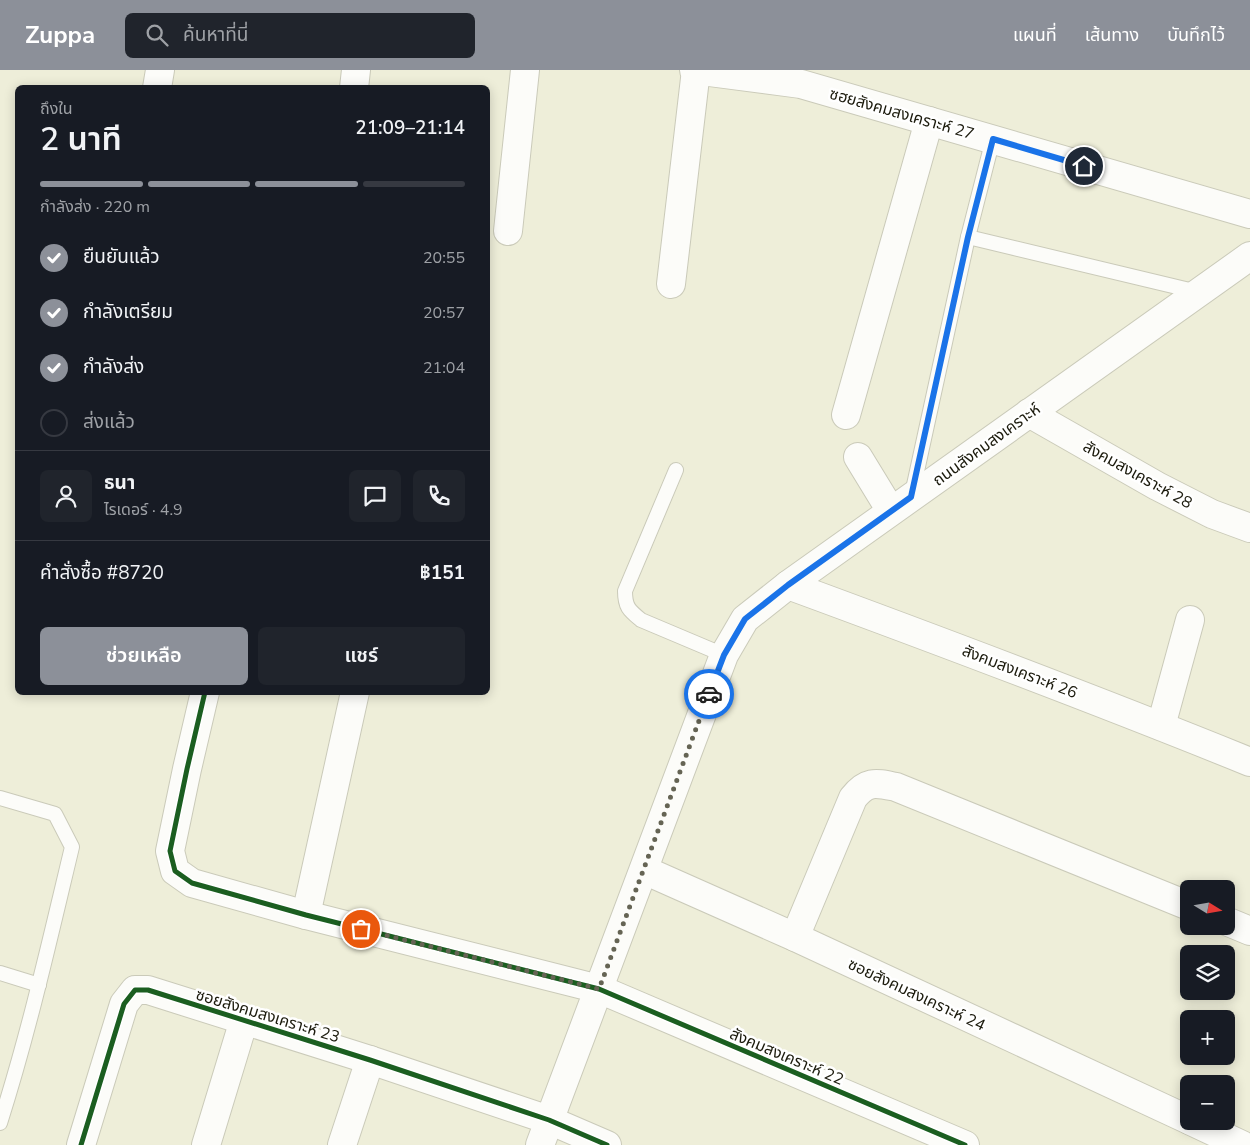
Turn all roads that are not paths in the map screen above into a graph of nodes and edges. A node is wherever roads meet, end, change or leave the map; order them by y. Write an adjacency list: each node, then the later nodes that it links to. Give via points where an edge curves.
1 (160, 70): 5 (street)
2 (356, 70): 6 (street)
3 (526, 70): 10 (street)
4 (695, 70): 7 (street, ซฮยสังคมสงเคราะห์ 27, via 801,84); 13 (street)
5 (157, 85)
6 (354, 85)
7 (929, 121): 8 (street, ซฮยสังคมสงเคราะห์ 27); 16 (street)
8 (993, 139): 9 (street, ซฮยสังคมสงเคราะห์ 27); 11 (lane)
9 (1250, 214)
10 (508, 230)
11 (968, 237): 14 (lane); 19 (lane)
12 (1250, 256): 14 (street, ถนนสังคมสงเคราะห์)
13 (671, 284)
14 (1200, 292): 15 (street, ถนนสังคมสงเคราะห์)
15 (1029, 413): 19 (street, ถนนสังคมสงเคราะห์); 20 (street, สังคมสงเคราะห์ 28, via 1157,486 1212,514)
16 (846, 414)
17 (858, 457): 19 (street)
18 (676, 470): 23 (lane, via 625,591 625,602 641,620)
19 (901, 504): 21 (street, ถนนสังคมสงเคราะห์)
20 (1250, 528)
21 (788, 585): 23 (street, ถนนสังคมสงเคราะห์, via 745,619); 26 (street, สังคมสงเคราะห์ 26)
22 (1190, 620): 26 (street)
23 (724, 655): 29 (street, ถนนสังคมสงเคราะห์)
24 (204, 695): 31 (street, สังคมสงเคราะห์ 22, via 170,851 174,871 192,883)
25 (354, 695): 31 (street)
26 (1161, 726): 27 (street, สังคมสงเคราะห์ 26)
27 (1250, 762)
28 (0, 798): 36 (lane, via 54,814 72,847)
29 (644, 870): 34 (street, ซอยสังคมสงเคราะห์ 24); 37 (street, ถนนสังคมสงเคราะห์)
30 (1180, 902): 34 (street, via 896,786 869,784 853,798)
31 (306, 915): 37 (street, สังคมสงเคราะห์ 22)
32 (1235, 925): 33 (street)
33 (1250, 931)
34 (795, 937): 40 (street, ซอยสังคมสงเคราะห์ 24)
35 (0, 973): 36 (lane)
36 (39, 985): 42 (lane)
37 (599, 989): 41 (street, ถนนสังคมสงเคราะห์); 49 (street, สังคมสงเคราะห์ 22)
38 (244, 1020): 39 (street, ซอยสังคมสงเคราะห์ 23); 44 (street, ซอยสังคมสงเคราะห์ 23, via 148,990 135,990 124,1004); 45 (street)
39 (370, 1060): 41 (street, ซอยสังคมสงเคราะห์ 23); 46 (street)
40 (1180, 1116)
41 (550, 1120): 47 (street, ถนนสังคมสงเคราะห์); 48 (street, ซอยสังคมสงเคราะห์ 23)
42 (0, 1123)
43 (1210, 1130): 50 (street, ซอยสังคมสงเคราะห์ 24)
44 (81, 1145)
45 (206, 1145)
46 (342, 1145)
47 (540, 1145)
48 (607, 1145)
49 (965, 1145)
50 (1242, 1145)

